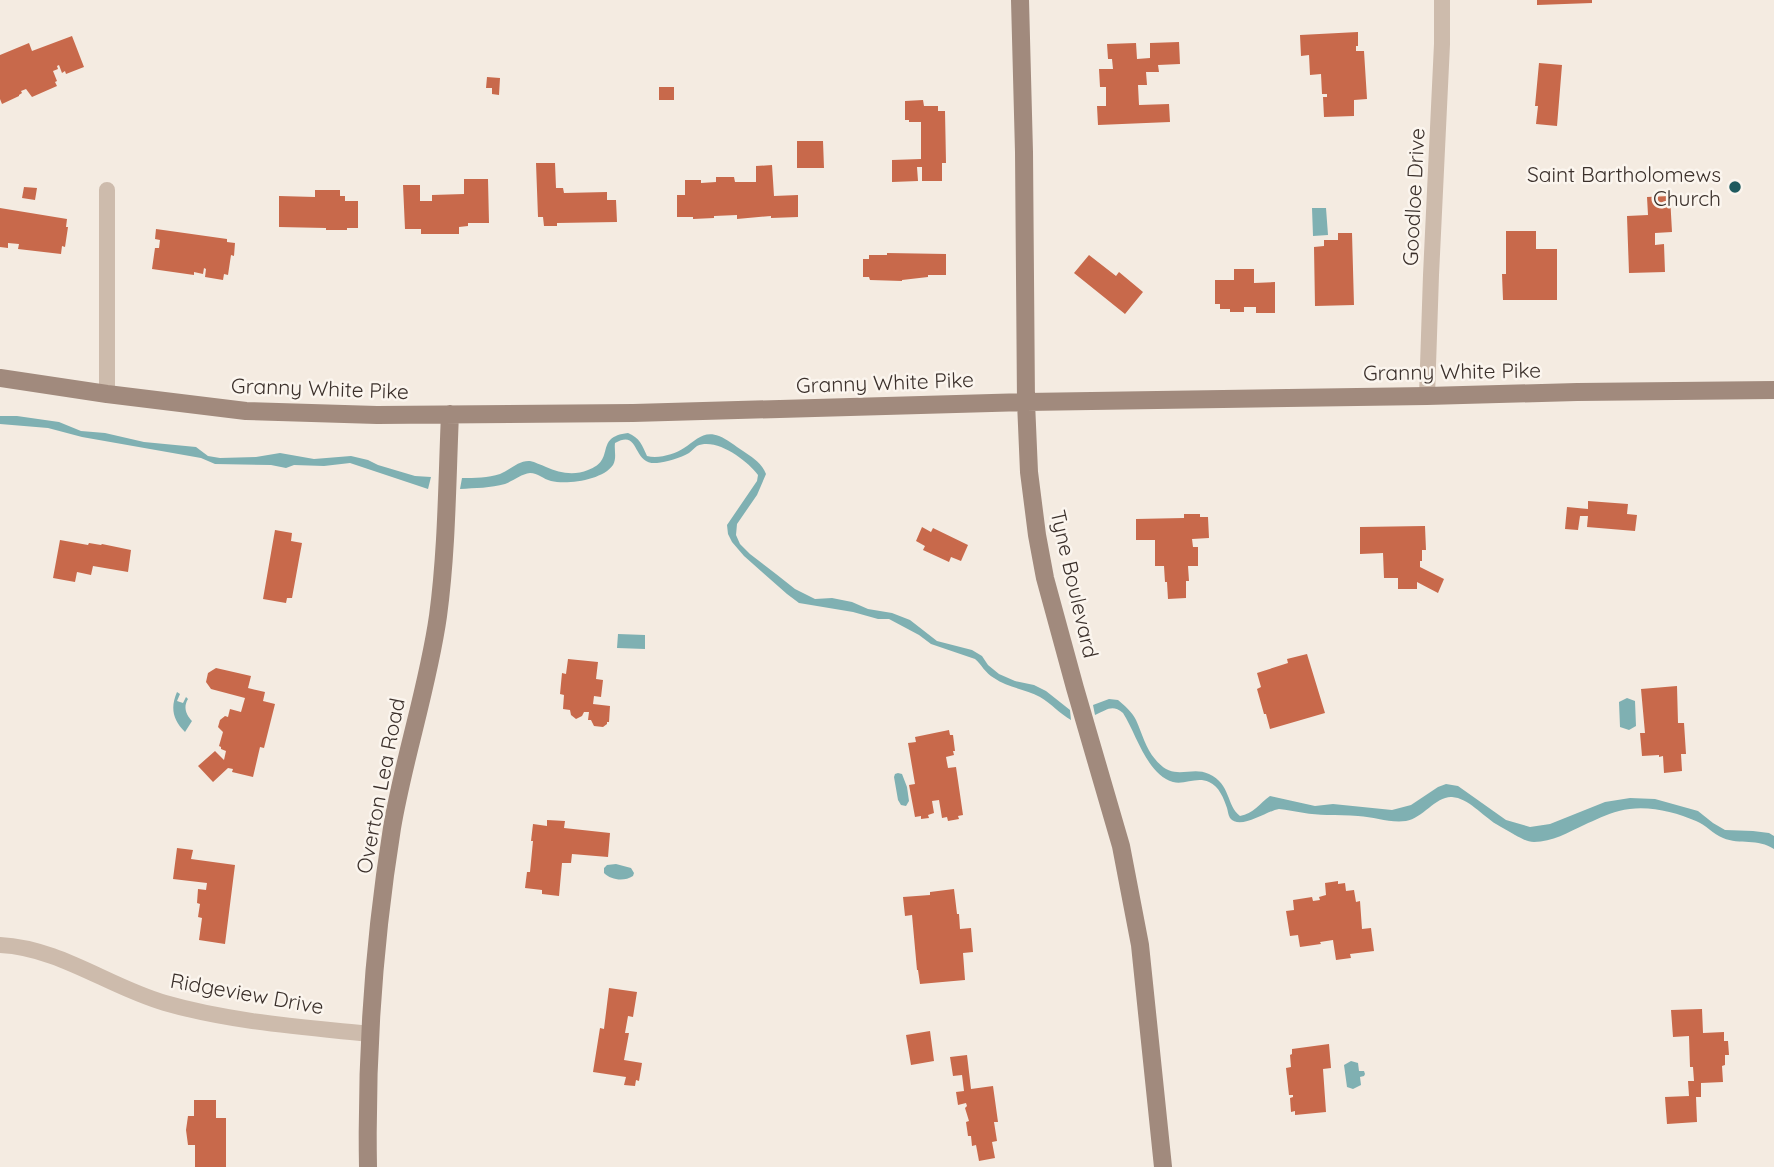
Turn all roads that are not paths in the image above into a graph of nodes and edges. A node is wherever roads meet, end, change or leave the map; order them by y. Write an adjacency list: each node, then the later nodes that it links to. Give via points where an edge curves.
1 (1020, 0): 8 (street, Tyne Boulevard)
2 (1442, 0): 7 (street, Goodloe Drive)
3 (107, 190): 6 (street)
4 (0, 378): 6 (street, Granny White Pike)
5 (1774, 390): 7 (street, Granny White Pike)
6 (107, 394): 9 (street, Granny White Pike, via 246,411)
7 (1427, 396): 8 (street, Granny White Pike)
8 (1026, 402): 9 (street, Granny White Pike); 13 (street, Tyne Boulevard, via 1029,472 1041,560 1121,846 1140,945)
9 (450, 414): 11 (street, Overton Lea Road, via 441,592 392,829)
10 (0, 945): 11 (street, Ridgeview Drive, via 60,958 181,1007)
11 (370, 1034): 12 (street, Overton Lea Road)
12 (369, 1167)
13 (1163, 1167)

